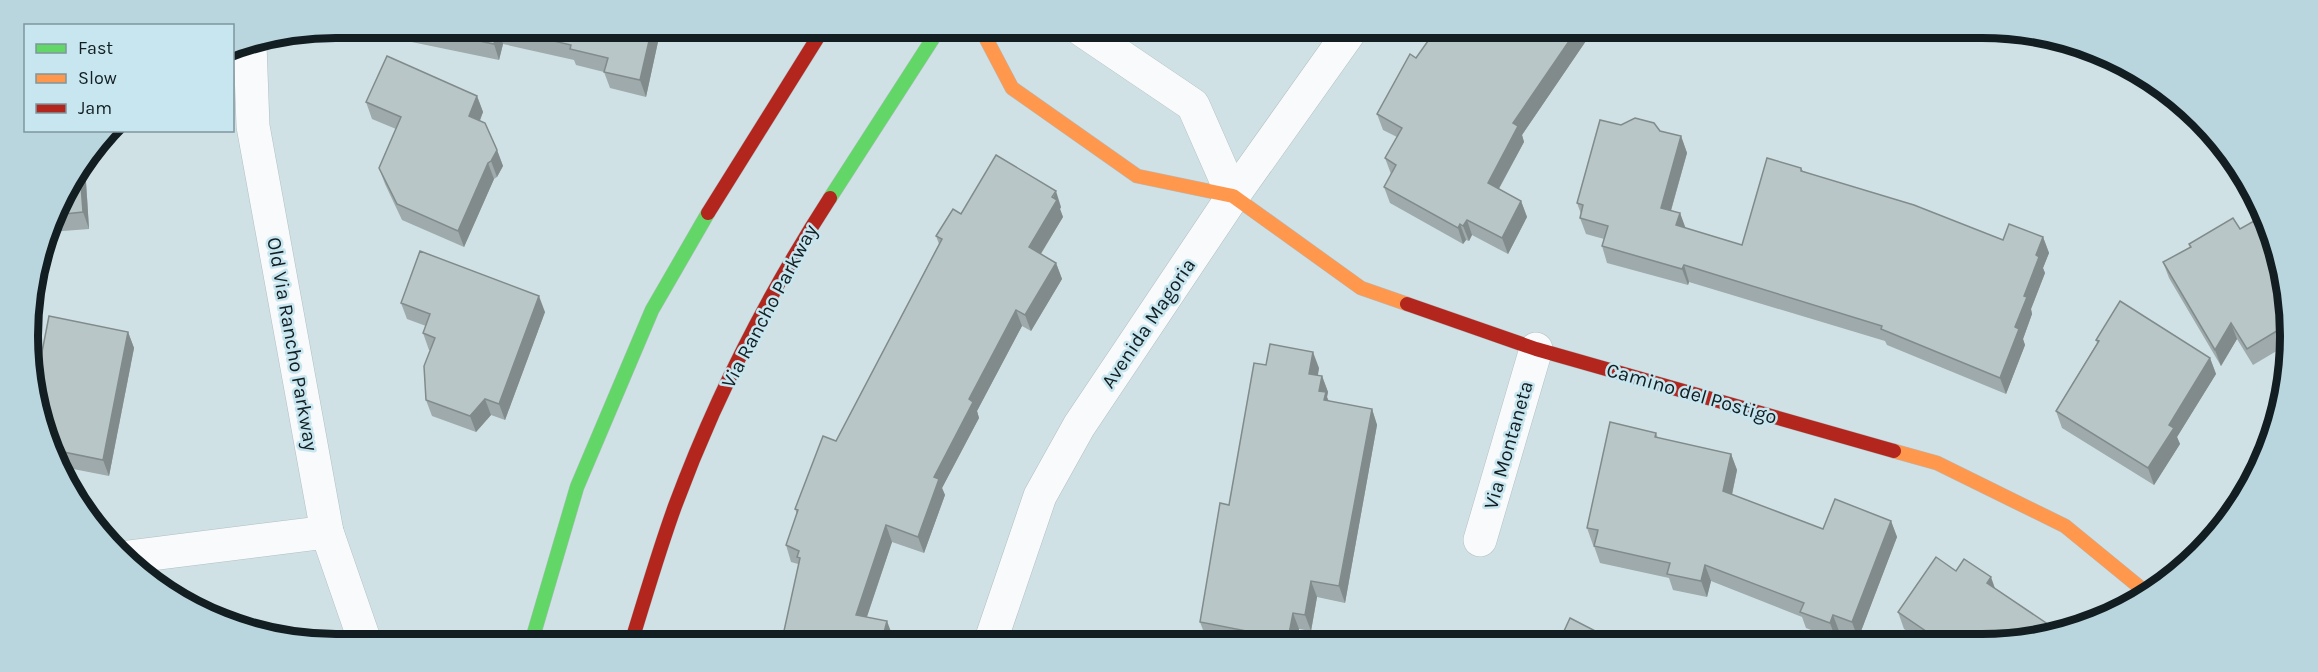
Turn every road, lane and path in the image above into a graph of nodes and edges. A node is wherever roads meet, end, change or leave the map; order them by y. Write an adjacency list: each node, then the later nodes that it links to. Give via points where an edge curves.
1 (818, 38): 14 (main road, via 715,200 652,310 577,487)
2 (933, 38): 15 (main road, Via Rancho Parkway, via 806,235 737,359 675,506)
3 (986, 38): 7 (main road, via 1012,88 1137,176)
4 (1094, 38): 7 (street, via 1193,105)
5 (1345, 38): 7 (street, Avenida Magoria)
6 (250, 50): 9 (street, Old Via Rancho Parkway, via 253,126)
7 (1233, 196): 8 (main road, Camino del Postigo, via 1361,288); 16 (street, Avenida Magoria, via 1079,426 1040,496)
8 (1536, 349): 10 (street, Via Montaneta); 12 (main road, Camino del Postigo, via 1937,463 2065,526)
9 (327, 532): 11 (street); 13 (street, Old Via Rancho Parkway)
10 (1480, 540)
11 (135, 556)
12 (2141, 588)
13 (362, 634)
14 (533, 634)
15 (634, 634)
16 (993, 634)

